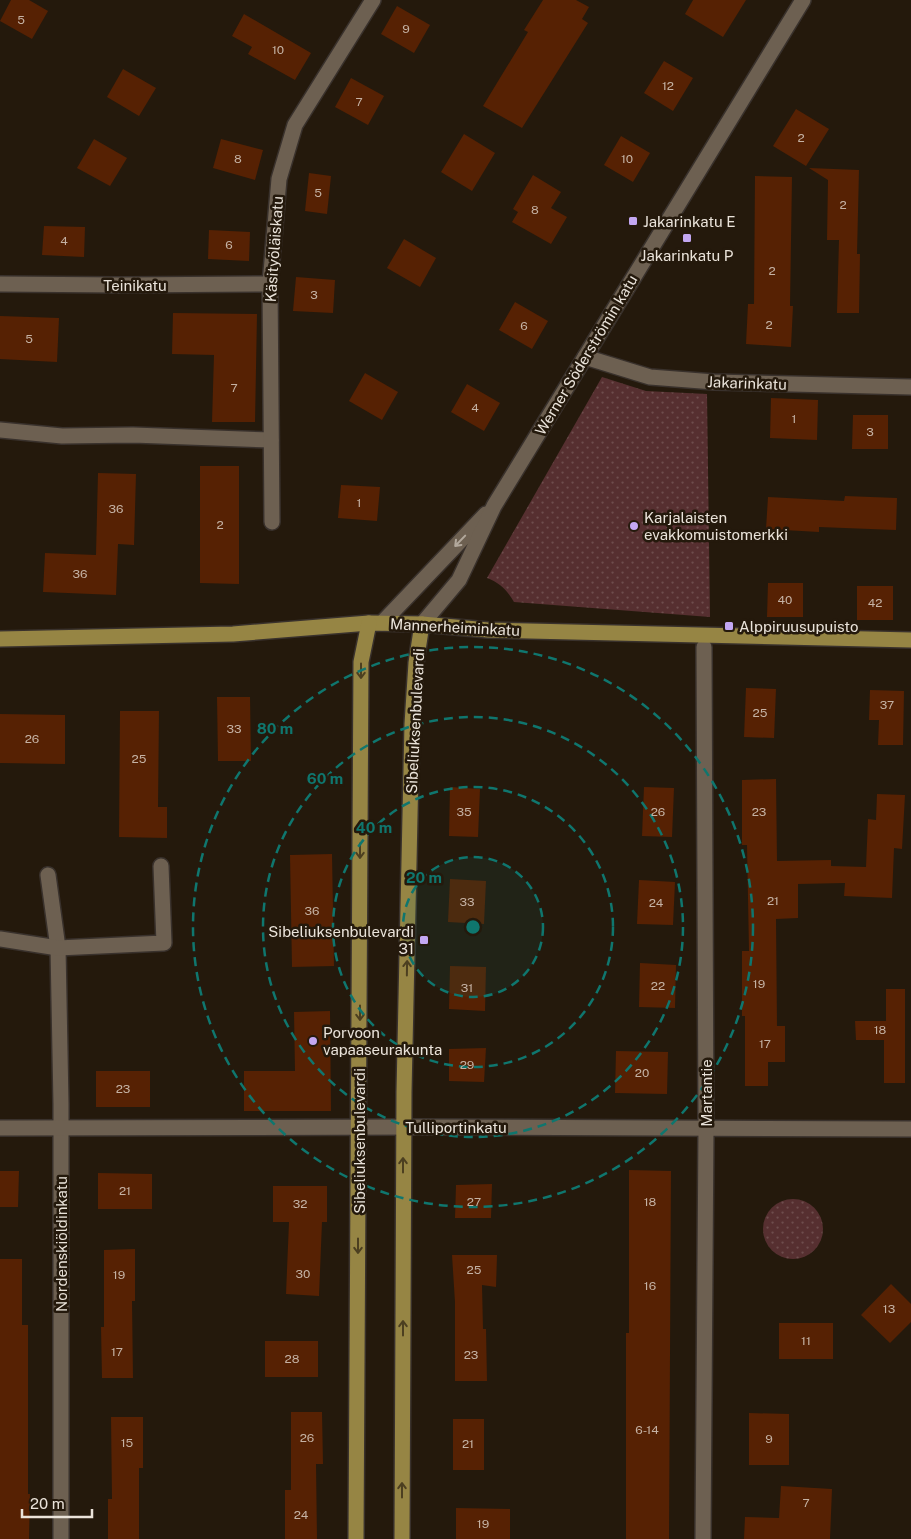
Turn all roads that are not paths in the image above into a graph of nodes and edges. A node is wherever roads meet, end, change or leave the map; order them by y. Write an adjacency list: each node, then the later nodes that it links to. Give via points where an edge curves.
1 (373, 0): 4 (street, Käsityöläiskatu, via 295,126 279,179)
2 (803, 0): 5 (street, Werner Söderströmin katu)
3 (0, 284): 4 (street, Teinikatu)
4 (270, 284): 8 (street, Käsityöläiskatu)
5 (585, 357): 6 (street, Jakarinkatu, via 650,377 714,382); 9 (street, Werner Söderströmin katu)
6 (911, 387)
7 (0, 430): 8 (street, via 62,436)
8 (272, 440): 10 (street, Käsityöläiskatu)
9 (494, 506): 11 (street, Werner Söderströmin katu, one-way to 11); 12 (street, Werner Söderströmin katu, via 459,580)
10 (272, 522)
11 (375, 623): 12 (main road, Mannerheiminkatu); 13 (main road, Mannerheiminkatu, via 233,634); 20 (main road, Sibeliuksenbulevardi, one-way to 20, via 361,662)
12 (422, 624): 14 (main road, Mannerheiminkatu, via 488,630); 21 (main road, Sibeliuksenbulevardi, one-way to 12, via 412,724)
13 (0, 639)
14 (911, 640)
15 (704, 646): 24 (street, Martantie)
16 (161, 866): 19 (street, via 164,943)
17 (48, 876): 19 (street, Nordenskiöldinkatu)
18 (0, 939): 19 (street)
19 (58, 948): 23 (street, Nordenskiöldinkatu)
20 (359, 1127): 21 (street, Tulliportinkatu); 23 (street, Tulliportinkatu); 27 (main road, Sibeliuksenbulevardi, one-way to 27)
21 (404, 1127): 24 (street, Tulliportinkatu); 28 (main road, Sibeliuksenbulevardi, one-way to 21)
22 (0, 1128): 23 (street, Tulliportinkatu)
23 (62, 1128): 26 (street, Nordenskiöldinkatu)
24 (706, 1128): 25 (street, Tulliportinkatu); 29 (street, Martantie)
25 (911, 1129)
26 (61, 1539)
27 (356, 1539)
28 (402, 1539)
29 (703, 1539)

